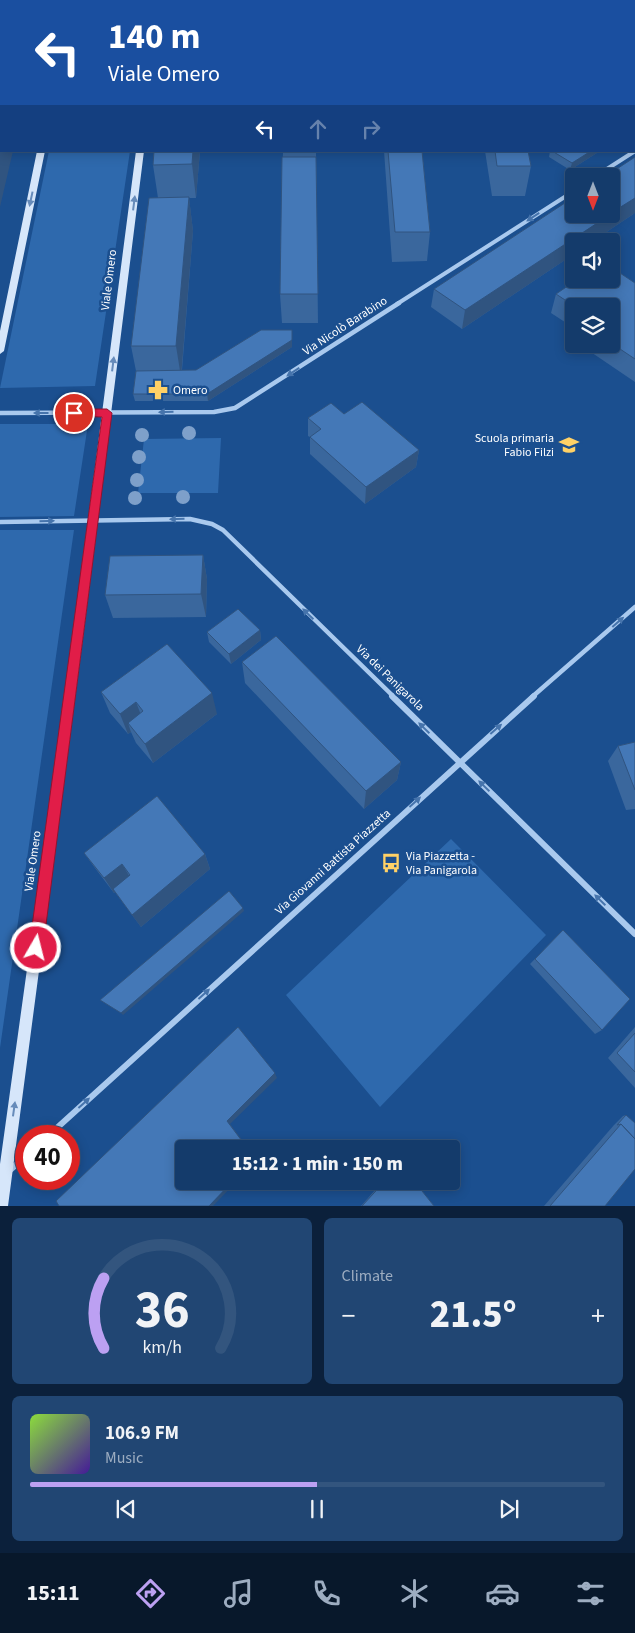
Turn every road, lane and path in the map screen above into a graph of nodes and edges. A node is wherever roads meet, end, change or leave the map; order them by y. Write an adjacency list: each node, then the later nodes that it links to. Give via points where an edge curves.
1 (41, 152): 6 (street, one-way to 6)
2 (140, 152): 8 (street, Viale Omero, one-way to 2)
3 (633, 152): 4 (street)
4 (608, 168)
5 (565, 197): 8 (street, Via Nicolò Barabino, one-way to 8, via 241,405 214,412)
6 (0, 352)
7 (0, 413): 8 (street, one-way to 7)
8 (107, 413): 9 (street, Viale Omero)
9 (93, 520): 10 (street, one-way to 9); 12 (street, Via dei Panigarola, one-way to 9, via 223,530 190,519); 16 (street, Viale Omero, one-way to 9)
10 (0, 522)
11 (635, 607): 12 (street, Via Giovanni Battista Piazzetta, one-way to 11)
12 (459, 762): 13 (street, Via dei Panigarola, one-way to 12); 14 (street, Via Giovanni Battista Piazzetta, one-way to 12)
13 (635, 934)
14 (60, 1125)
15 (15, 1166): 16 (street)
16 (5, 1175): 17 (street, Viale Omero)
17 (1, 1206)

